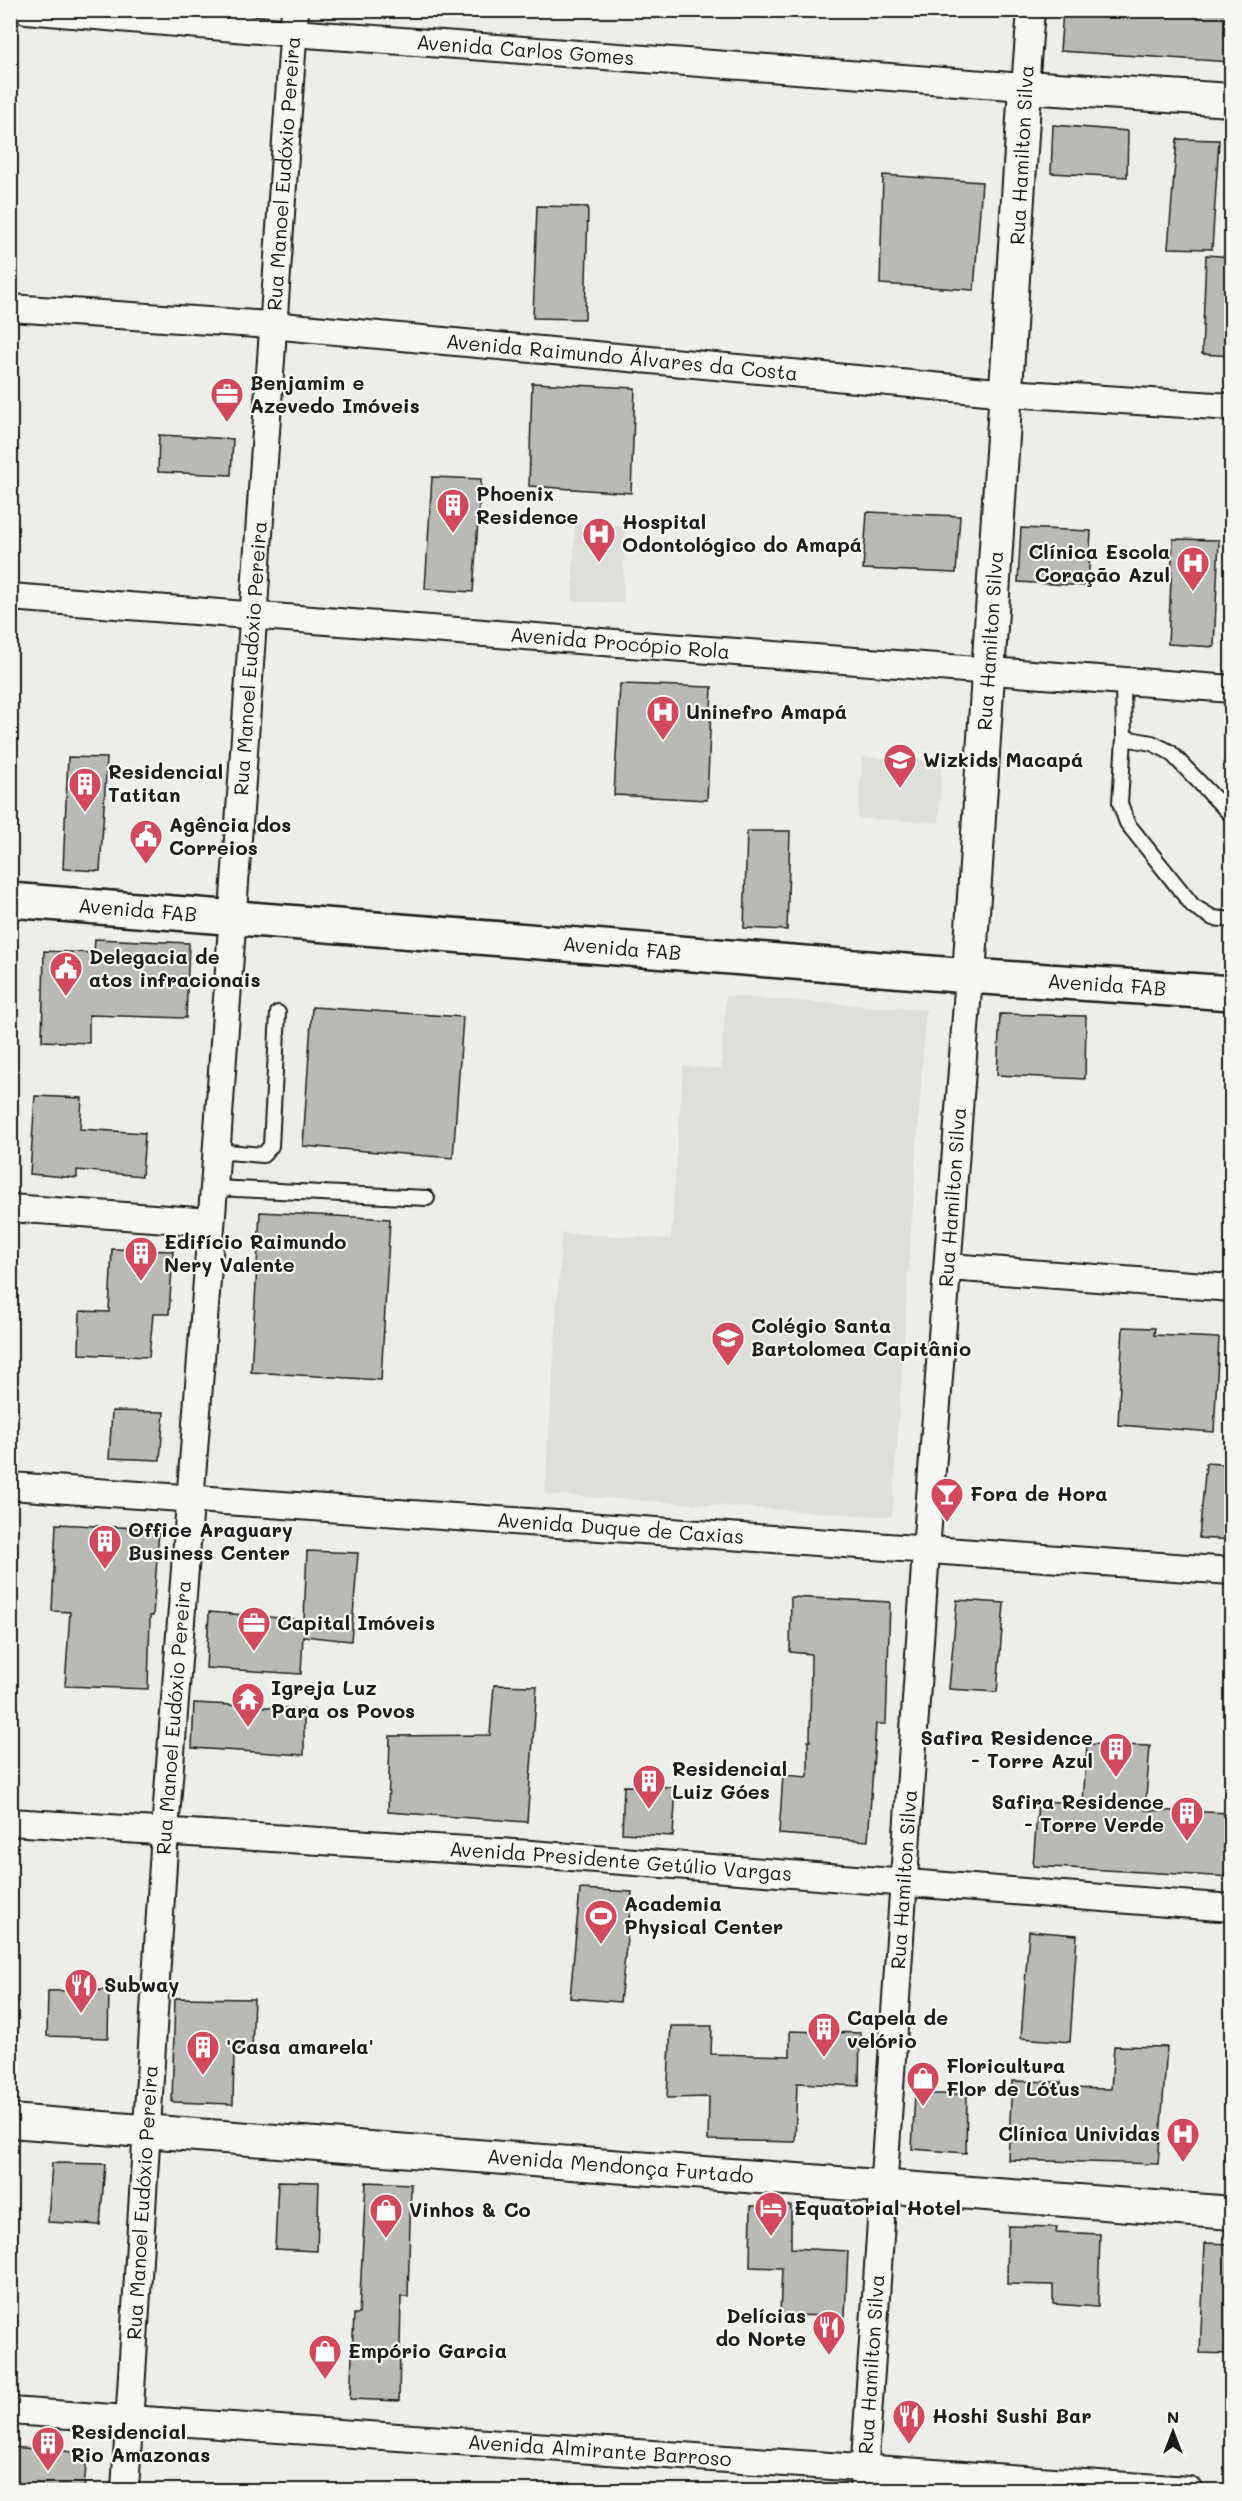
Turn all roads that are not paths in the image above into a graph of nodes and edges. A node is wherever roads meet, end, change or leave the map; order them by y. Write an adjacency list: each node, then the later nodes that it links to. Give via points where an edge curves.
1 (26, 10): 3 (street, Avenida Carlos Gomes)
2 (1030, 10): 4 (street, Rua Hamilton Silva)
3 (294, 22): 4 (street, Avenida Carlos Gomes); 7 (street, Rua Manoel Eudóxio Pereira)
4 (1025, 87): 5 (street); 8 (street, Rua Hamilton Silva)
5 (1232, 100)
6 (10, 308): 7 (street, Avenida Raimundo Álvares da Costa)
7 (272, 325): 8 (street, Avenida Raimundo Álvares da Costa); 11 (street, Rua Manoel Eudóxio Pereira)
8 (1008, 393): 9 (street, Avenida Raimundo Álvares da Costa); 12 (street, Rua Hamilton Silva)
9 (1232, 407)
10 (10, 597): 11 (street, Avenida Procópio Rola)
11 (253, 613): 12 (street, Avenida Procópio Rola); 18 (street, Rua Manoel Eudóxio Pereira)
12 (987, 673): 13 (street, Avenida Procópio Rola); 20 (street, Rua Hamilton Silva)
13 (1123, 682): 14 (street, Avenida Procópio Rola); 15 (lane)
14 (1232, 689)
15 (1124, 738): 16 (lane, via 1152,743 1170,752); 19 (lane, via 1120,803 1127,823 1193,906 1213,918)
16 (1232, 816)
17 (10, 900): 18 (main road, Avenida FAB)
18 (232, 916): 20 (main road, Avenida FAB); 23 (street, Rua Manoel Eudóxio Pereira)
19 (1232, 920)
20 (969, 976): 21 (main road, Avenida FAB); 28 (street, Rua Hamilton Silva)
21 (1232, 993)
22 (278, 1013): 23 (lane, via 271,1146 263,1155)
23 (216, 1151): 24 (street, Rua Manoel Eudóxio Pereira)
24 (214, 1188): 25 (lane); 27 (street, Rua Manoel Eudóxio Pereira)
25 (427, 1197)
26 (10, 1208): 27 (street)
27 (211, 1222): 31 (street, Rua Manoel Eudóxio Pereira)
28 (949, 1267): 29 (street); 32 (street, Rua Hamilton Silva)
29 (1232, 1288)
30 (10, 1486): 31 (street, Avenida Duque de Caxias)
31 (189, 1499): 32 (street, Avenida Duque de Caxias); 35 (street, Rua Manoel Eudóxio Pereira)
32 (926, 1551): 33 (street, Avenida Duque de Caxias); 36 (street, Rua Hamilton Silva)
33 (1232, 1571)
34 (10, 1822): 35 (street, Avenida Presidente Getúlio Vargas)
35 (165, 1831): 36 (street, Avenida Presidente Getúlio Vargas); 39 (street, Rua Manoel Eudóxio Pereira)
36 (903, 1883): 37 (street, Avenida Presidente Getúlio Vargas); 40 (street, Rua Hamilton Silva)
37 (1232, 1908)
38 (10, 2121): 39 (street, Avenida Mendonça Furtado)
39 (148, 2131): 40 (street, Avenida Mendonça Furtado); 43 (street, Rua Manoel Eudóxio Pereira)
40 (884, 2186): 41 (street, Avenida Mendonça Furtado); 44 (street, Rua Hamilton Silva)
41 (1232, 2213)
42 (10, 2411): 43 (street, Avenida Almirante Barroso)
43 (130, 2419): 44 (street, Avenida Almirante Barroso); 45 (street, Rua Manoel Eudóxio Pereira)
44 (864, 2480): 46 (street, Avenida Almirante Barroso)
45 (125, 2490)
46 (1190, 2490)

